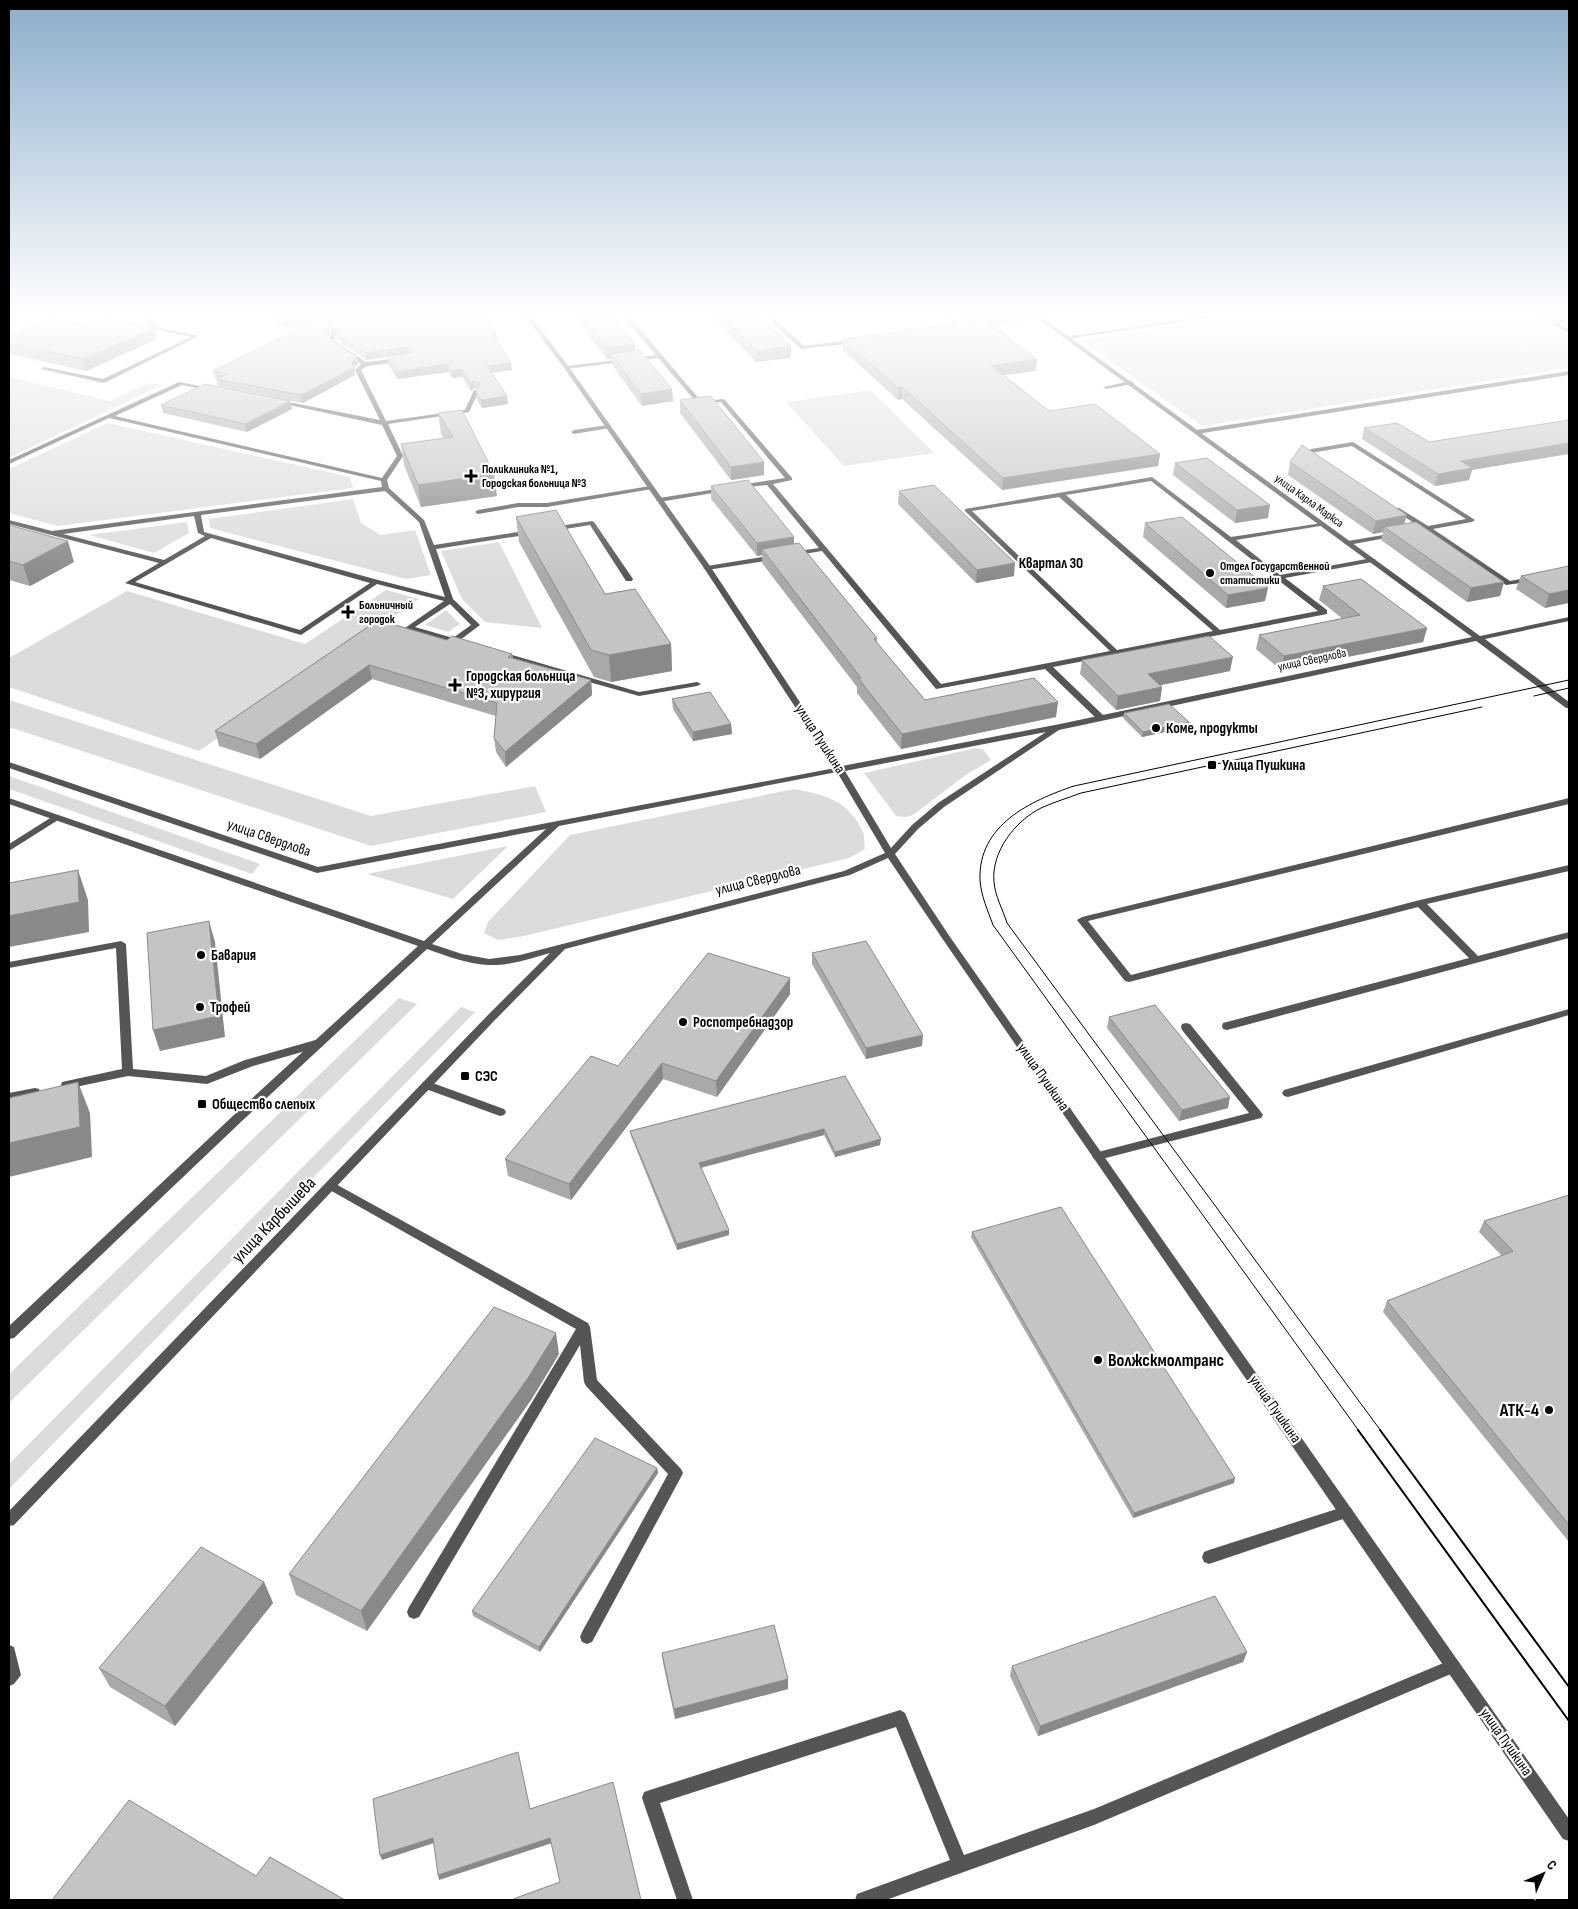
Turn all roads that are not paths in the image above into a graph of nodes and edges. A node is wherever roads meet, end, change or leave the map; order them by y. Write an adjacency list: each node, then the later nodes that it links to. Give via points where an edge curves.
1 (134, 404): 9 (street)
2 (289, 404): 10 (street)
3 (374, 404): 10 (street)
4 (470, 404): 10 (street, via 467,411)
5 (592, 404): 11 (street, улица Пушкина)
6 (726, 404): 17 (street, via 790,479)
7 (1159, 404): 13 (street, улица Карла Маркса)
8 (1376, 404): 13 (street)
9 (108, 416): 15 (street); 16 (street)
10 (383, 422): 16 (street, via 400,456)
11 (608, 427): 12 (street); 18 (street, улица Пушкина)
12 (574, 432)
13 (1197, 432): 26 (street, улица Карла Маркса)
14 (1319, 457): 27 (street, via 1311,451 1353,444 1472,520)
15 (9, 462)
16 (384, 480): 19 (street)
17 (769, 483): 21 (street); 37 (street)
18 (650, 488): 21 (street, улица Пушкина); 23 (street, via 547,505 518,505)
19 (386, 489): 24 (street); 36 (street, via 422,521)
20 (1060, 494): 34 (street, via 1152,479); 47 (street); 52 (street, via 967,510)
21 (659, 500): 40 (street, улица Пушкина)
22 (1393, 507): 27 (street)
23 (478, 512)
24 (197, 513): 32 (street); 33 (street, via 201,533)
25 (9, 522): 32 (street)
26 (1320, 524): 34 (street); 35 (street, улица Карла Маркса)
27 (1426, 529): 29 (street); 42 (street, via 1509,584)
28 (544, 530): 43 (street, via 592,523)
29 (1417, 530)
30 (535, 532): 36 (street)
31 (1407, 532): 35 (street)
32 (53, 533): 39 (street)
33 (210, 536): 39 (street); 44 (street)
34 (1230, 539): 41 (street)
35 (1348, 543): 38 (street, улица Карла Маркса)
36 (431, 548): 45 (street)
37 (824, 549): 40 (street); 53 (street, via 939,687)
38 (1372, 560): 41 (street); 48 (street, улица Карла Маркса)
39 (164, 562): 44 (street, via 129,583 301,633)
40 (706, 568): 59 (street, улица Пушкина)
41 (1279, 577): 47 (street, via 1324,612)
42 (1543, 577)
43 (629, 579)
44 (376, 582): 45 (street)
45 (450, 600): 49 (street, via 476,625); 49 (street, via 409,628)
46 (1569, 619): 48 (street, улица Свердлова)
47 (1218, 632): 52 (street)
48 (1478, 638): 55 (street, улица Карла Маркса); 56 (street, улица Свердлова)
49 (454, 641): 50 (street)
50 (463, 644)
51 (491, 651): 54 (street, via 639,694)
52 (1115, 652): 53 (street)
53 (1047, 666): 56 (street)
54 (697, 684)
55 (1569, 706)
56 (1101, 718): 57 (street, улица Свердлова)
57 (1060, 727): 59 (street, улица Свердлова); 65 (street, улица Свердлова, via 941,805)
58 (9, 765): 63 (street, улица Свердлова, via 317,870)
59 (840, 768): 63 (street, улица Свердлова); 65 (street, улица Пушкина)
60 (9, 801): 62 (street, улица Свердлова)
61 (1569, 802): 67 (street, via 1082,920 1129,979)
62 (55, 818): 64 (street); 69 (street, улица Свердлова)
63 (556, 824): 69 (street)
64 (9, 848)
65 (890, 854): 70 (street, улица Свердлова, via 847,873); 82 (street, улица Пушкина)
66 (1569, 868): 67 (street)
67 (1420, 903): 71 (street)
68 (1569, 935): 71 (street)
69 (425, 945): 70 (street, улица Свердлова, via 460,957 489,962 520,958); 76 (street)
70 (564, 945): 78 (street, улица Карбышева)
71 (1476, 960): 74 (street)
72 (9, 965): 77 (street, via 121,944)
73 (1569, 1012): 79 (street)
74 (1227, 1026)
75 (1186, 1027): 82 (street, via 1257,1114)
76 (319, 1043): 77 (street, via 249,1063 207,1080); 85 (street)
77 (128, 1072): 80 (street)
78 (427, 1085): 81 (street); 83 (street, улица Карбышева)
79 (1288, 1093)
80 (9, 1098)
81 (500, 1112)
82 (1098, 1156): 86 (street, улица Пушкина)
83 (332, 1186): 84 (street); 87 (street, улица Карбышева)
84 (584, 1327): 89 (street); 90 (street, via 591,1382 676,1473)
85 (9, 1334)
86 (1346, 1512): 88 (street); 92 (street, улица Пушкина)
87 (9, 1520)
88 (1209, 1557)
89 (414, 1612)
90 (587, 1637)
91 (9, 1652): 93 (street, via 13,1675)
92 (1453, 1666): 94 (street, улица Пушкина); 95 (street, via 1094,1816)
93 (9, 1680)
94 (1569, 1832)
95 (960, 1865): 96 (street, via 900,1718 650,1798); 97 (street)
96 (685, 1900)
97 (863, 1900)

